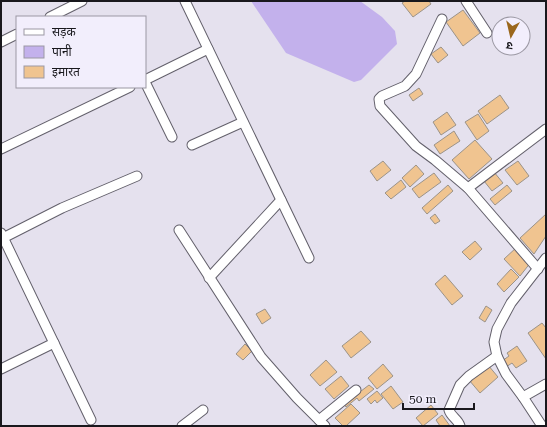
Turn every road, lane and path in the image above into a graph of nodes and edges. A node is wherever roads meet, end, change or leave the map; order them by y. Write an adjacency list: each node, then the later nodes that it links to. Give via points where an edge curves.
1 (82, 1): 4 (street)
2 (185, 1): 9 (street)
3 (466, 1): 6 (street)
4 (52, 16)
5 (442, 19): 19 (street, via 416,74 405,86 382,96 378,102 416,146)
6 (487, 33)
7 (16, 34): 8 (street)
8 (1, 42)
9 (208, 49): 10 (street); 13 (street)
10 (146, 80)
11 (146, 83): 15 (street)
12 (128, 88): 17 (street)
13 (243, 122): 16 (street); 20 (street)
14 (546, 129): 19 (street)
15 (172, 137)
16 (192, 145)
17 (1, 149)
18 (137, 176): 22 (street)
19 (468, 188): 25 (street)
20 (280, 200): 23 (street); 26 (street)
21 (179, 230): 26 (street)
22 (2, 237): 27 (street)
23 (309, 258)
24 (546, 258): 25 (street)
25 (538, 269): 28 (street, via 515,297 497,329 494,342)
26 (209, 278): 35 (street, via 261,357)
27 (54, 343): 29 (street); 34 (street)
28 (497, 356): 32 (street, via 506,374); 37 (street, via 469,376 459,388 449,410)
29 (1, 369)
30 (546, 384): 32 (street)
31 (356, 390): 35 (street)
32 (523, 397): 38 (street)
33 (203, 410): 36 (street)
34 (91, 420)
35 (322, 423)
36 (182, 426)
37 (460, 426)
38 (542, 426)

